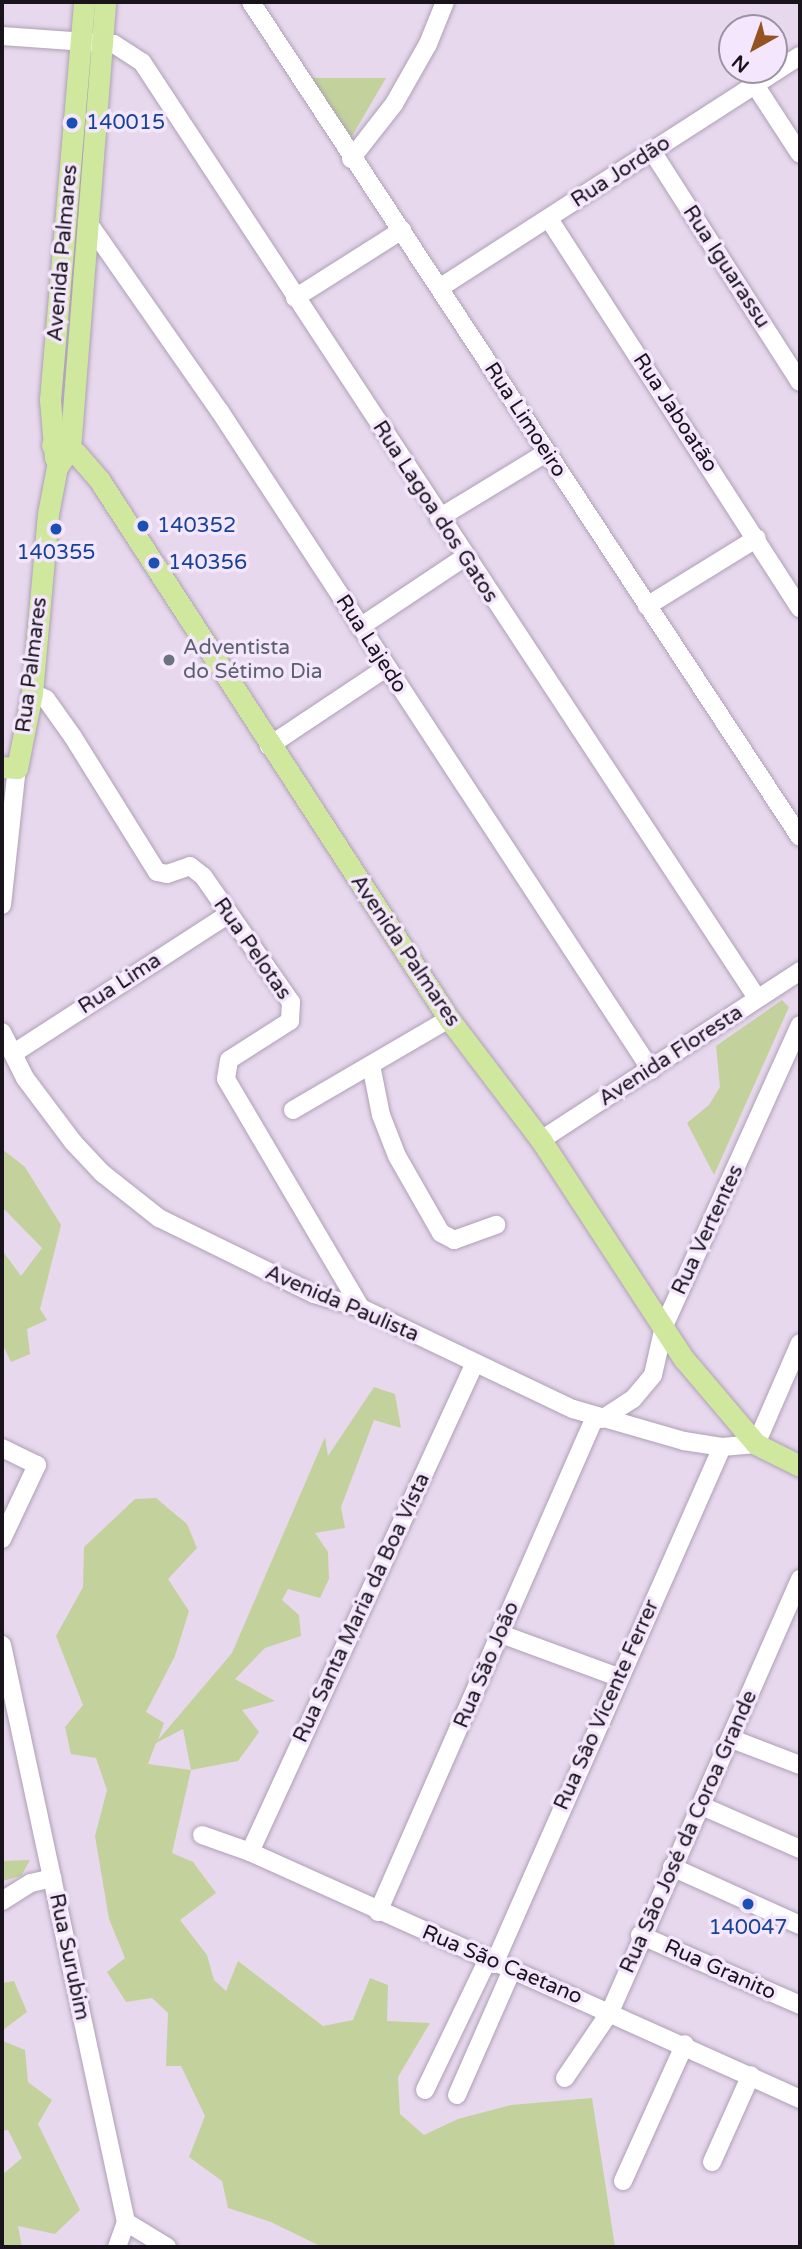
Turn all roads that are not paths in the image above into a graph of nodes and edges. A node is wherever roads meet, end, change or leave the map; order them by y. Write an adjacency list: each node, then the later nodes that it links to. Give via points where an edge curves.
1 (85, 2): 6 (main road, Avenida Palmares)
2 (105, 2): 6 (main road, Avenida Palmares)
3 (251, 2): 11 (street, Rua Limoeiro)
4 (444, 2): 11 (street, via 428,44 394,104)
5 (2, 36): 6 (street, Rua Lagoa dos Gatos)
6 (91, 42): 13 (main road, Avenida Palmares); 16 (street, Rua Lagoa dos Gatos, via 121,46 142,62); 18 (main road, Avenida Palmares, via 50,400)
7 (800, 56): 8 (street, Rua Jordão)
8 (755, 85): 9 (street, Rua Jordão); 10 (street)
9 (652, 151): 12 (street, Rua Jordão); 17 (street, Rua Iguarassu)
10 (800, 154)
11 (351, 159): 14 (street, Rua Limoeiro)
12 (549, 219): 15 (street, Rua Jordão); 21 (street, Rua Jaboatão)
13 (87, 221): 18 (main road, Avenida Palmares); 25 (street, Rua Lajedo, via 219,410)
14 (402, 230): 15 (street, Rua Limoeiro); 16 (street)
15 (441, 287): 19 (street, Rua Limoeiro)
16 (296, 298): 20 (street, Rua Lagoa dos Gatos)
17 (800, 383)
18 (61, 447): 27 (main road, Rua Palmares, via 48,513); 28 (main road, Avenida Palmares, via 111,498)
19 (546, 453): 20 (street); 23 (street, Rua Limoeiro)
20 (439, 517): 22 (street, Rua Lagoa dos Gatos)
21 (757, 538): 23 (street); 24 (street, Rua Jaboatão)
22 (465, 557): 25 (street); 34 (street, Rua Lagoa dos Gatos)
23 (647, 606): 30 (street, Rua Limoeiro)
24 (800, 608)
25 (360, 627): 26 (street, Rua Lajedo)
26 (386, 667): 28 (street); 40 (street, Rua Lajedo)
27 (32, 693): 29 (main road, Rua Palmares); 32 (street, Rua Pelotas, via 46,699 73,737 157,873 196,869)
28 (269, 747): 35 (main road, Avenida Palmares)
29 (9, 768): 31 (street, Rua Palmares)
30 (800, 837)
31 (2, 905)
32 (227, 915): 38 (street, Rua Lima); 44 (street, Rua Pelotas, via 294,1009 283,1027 229,1060 226,1079)
33 (800, 971): 34 (street, Avenida Floresta)
34 (757, 998): 40 (street, Avenida Floresta)
35 (449, 1019): 39 (street); 42 (main road, Avenida Palmares)
36 (800, 1025): 45 (street, Rua Vertentes)
37 (2, 1032): 38 (street, Avenida Paulista)
38 (14, 1053): 44 (street, Avenida Paulista, via 25,1078 73,1142 102,1173 159,1217 314,1294)
39 (371, 1065): 41 (street); 43 (street, via 393,1147 441,1233 454,1240)
40 (651, 1070): 42 (street, Avenida Floresta)
41 (293, 1110)
42 (541, 1140): 45 (main road, Avenida Palmares)
43 (496, 1225)
44 (361, 1308): 47 (street, Avenida Paulista)
45 (664, 1326): 48 (street, Rua Vertentes, via 653,1375 633,1399); 49 (main road, Avenida Palmares, via 684,1359)
46 (800, 1343): 49 (street)
47 (474, 1364): 48 (street, Avenida Paulista); 64 (street, Rua Santa Maria da Boa Vista)
48 (598, 1418): 50 (street, Avenida Paulista); 55 (street, Rua São João)
49 (756, 1444): 50 (street, Avenida Paulista); 52 (main road)
50 (722, 1447): 57 (street, Rua Sâo Vicente Ferrer)
51 (2, 1448): 53 (street, via 37,1465)
52 (800, 1465)
53 (4, 1527)
54 (800, 1579): 59 (street, Rua São José da Coroa Grande)
55 (501, 1634): 57 (street); 68 (street, Rua São João)
56 (2, 1645): 58 (street, Rua Surubim)
57 (618, 1677): 71 (street, Rua Sâo Vicente Ferrer)
58 (6, 1679): 66 (street, Rua Surubim)
59 (732, 1739): 60 (street); 61 (street, Rua São José da Coroa Grande)
60 (800, 1765)
61 (702, 1806): 63 (street); 65 (street, Rua São José da Coroa Grande)
62 (202, 1835): 64 (street, Rua São Caetano)
63 (800, 1849)
64 (250, 1852): 68 (street, Rua São Caetano)
65 (672, 1867): 69 (street); 70 (street, Rua São José da Coroa Grande)
66 (52, 1878): 67 (street, via 30,1883); 83 (street, Rua Surubim)
67 (2, 1901)
68 (378, 1912): 71 (street, Rua São Caetano)
69 (800, 1925)
70 (640, 1935): 73 (street, Rua Granito); 74 (street, Rua São José da Coroa Grande)
71 (490, 1962): 72 (street, Rua São Caetano); 78 (street, Rua Sâo Vicente Ferrer)
72 (512, 1970): 74 (street, Rua São Caetano); 79 (street)
73 (800, 2005)
74 (610, 2012): 75 (street, Rua São Caetano); 77 (street, Rua São José da Coroa Grande)
75 (685, 2044): 76 (street, Rua São Caetano); 82 (street)
76 (751, 2075): 80 (street, Rua São Caetano); 81 (street)
77 (565, 2078)
78 (425, 2090)
79 (457, 2095)
80 (800, 2099)
81 (712, 2162)
82 (623, 2181)
83 (126, 2222): 84 (street); 85 (street)
84 (117, 2247)
85 (167, 2247)

